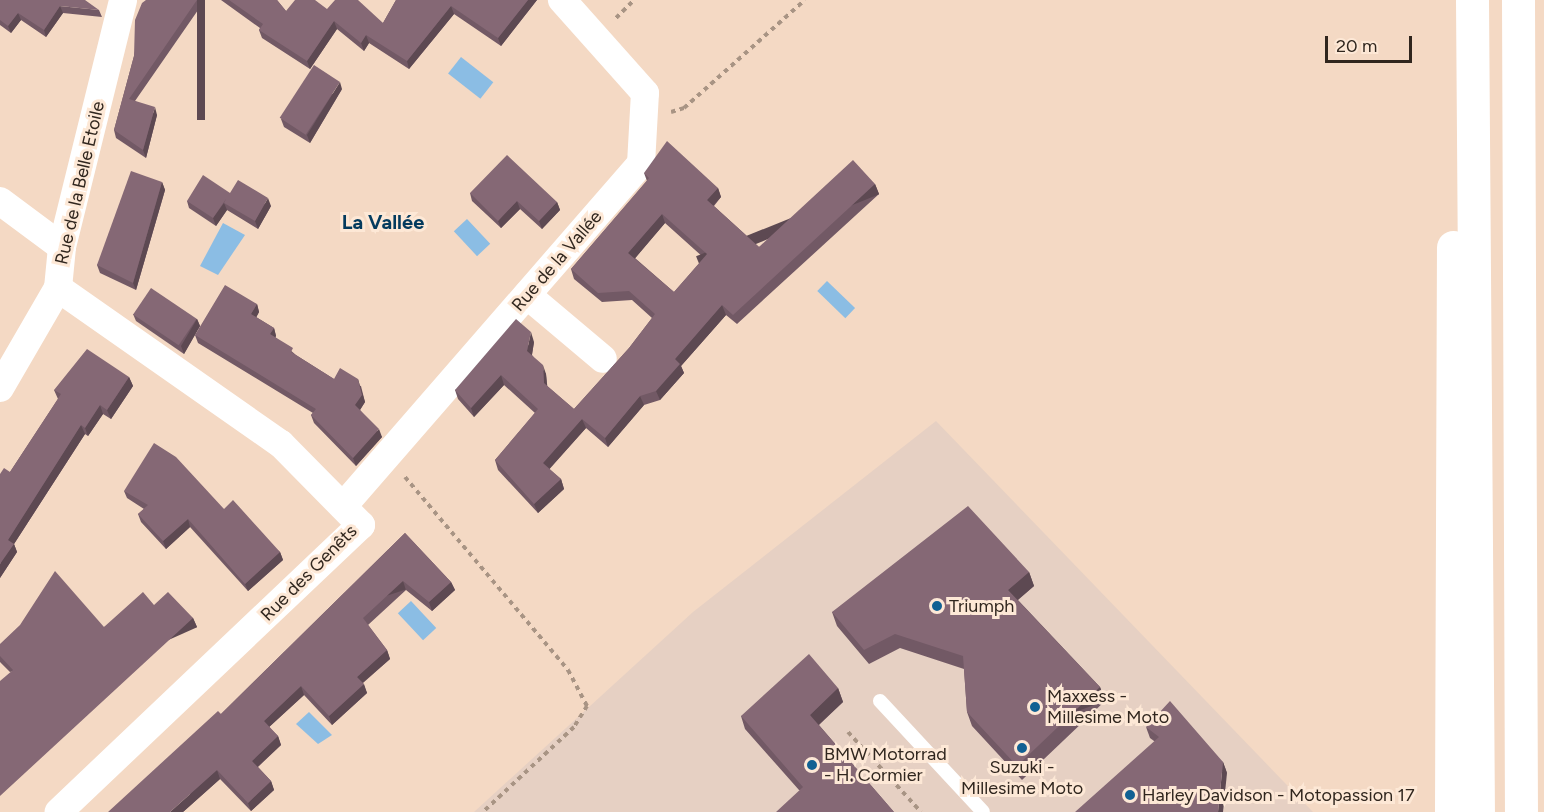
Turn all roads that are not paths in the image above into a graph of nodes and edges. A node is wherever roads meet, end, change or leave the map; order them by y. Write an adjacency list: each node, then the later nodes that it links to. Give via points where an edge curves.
1 (123, 0): 7 (street, Rue de la Belle Etoile)
2 (562, 0): 9 (street, Rue de la Vallée, via 645,93 641,164)
3 (1456, 0): 16 (highway)
4 (1472, 0): 17 (highway)
5 (1518, 0): 18 (highway)
6 (0, 201): 7 (street)
7 (62, 247): 8 (street, Rue de la Belle Etoile)
8 (58, 288): 11 (street, Rue de la Belle Etoile); 12 (street, Rue des Genêts, via 281,444)
9 (527, 295): 10 (street); 12 (street, Rue de la Vallée)
10 (603, 359)
11 (0, 388)
12 (345, 504): 14 (street, Rue des Genêts, via 362,525)
13 (880, 701): 15 (lane)
14 (59, 812)
15 (982, 812)
16 (1451, 812)
17 (1478, 812)
18 (1521, 812)

